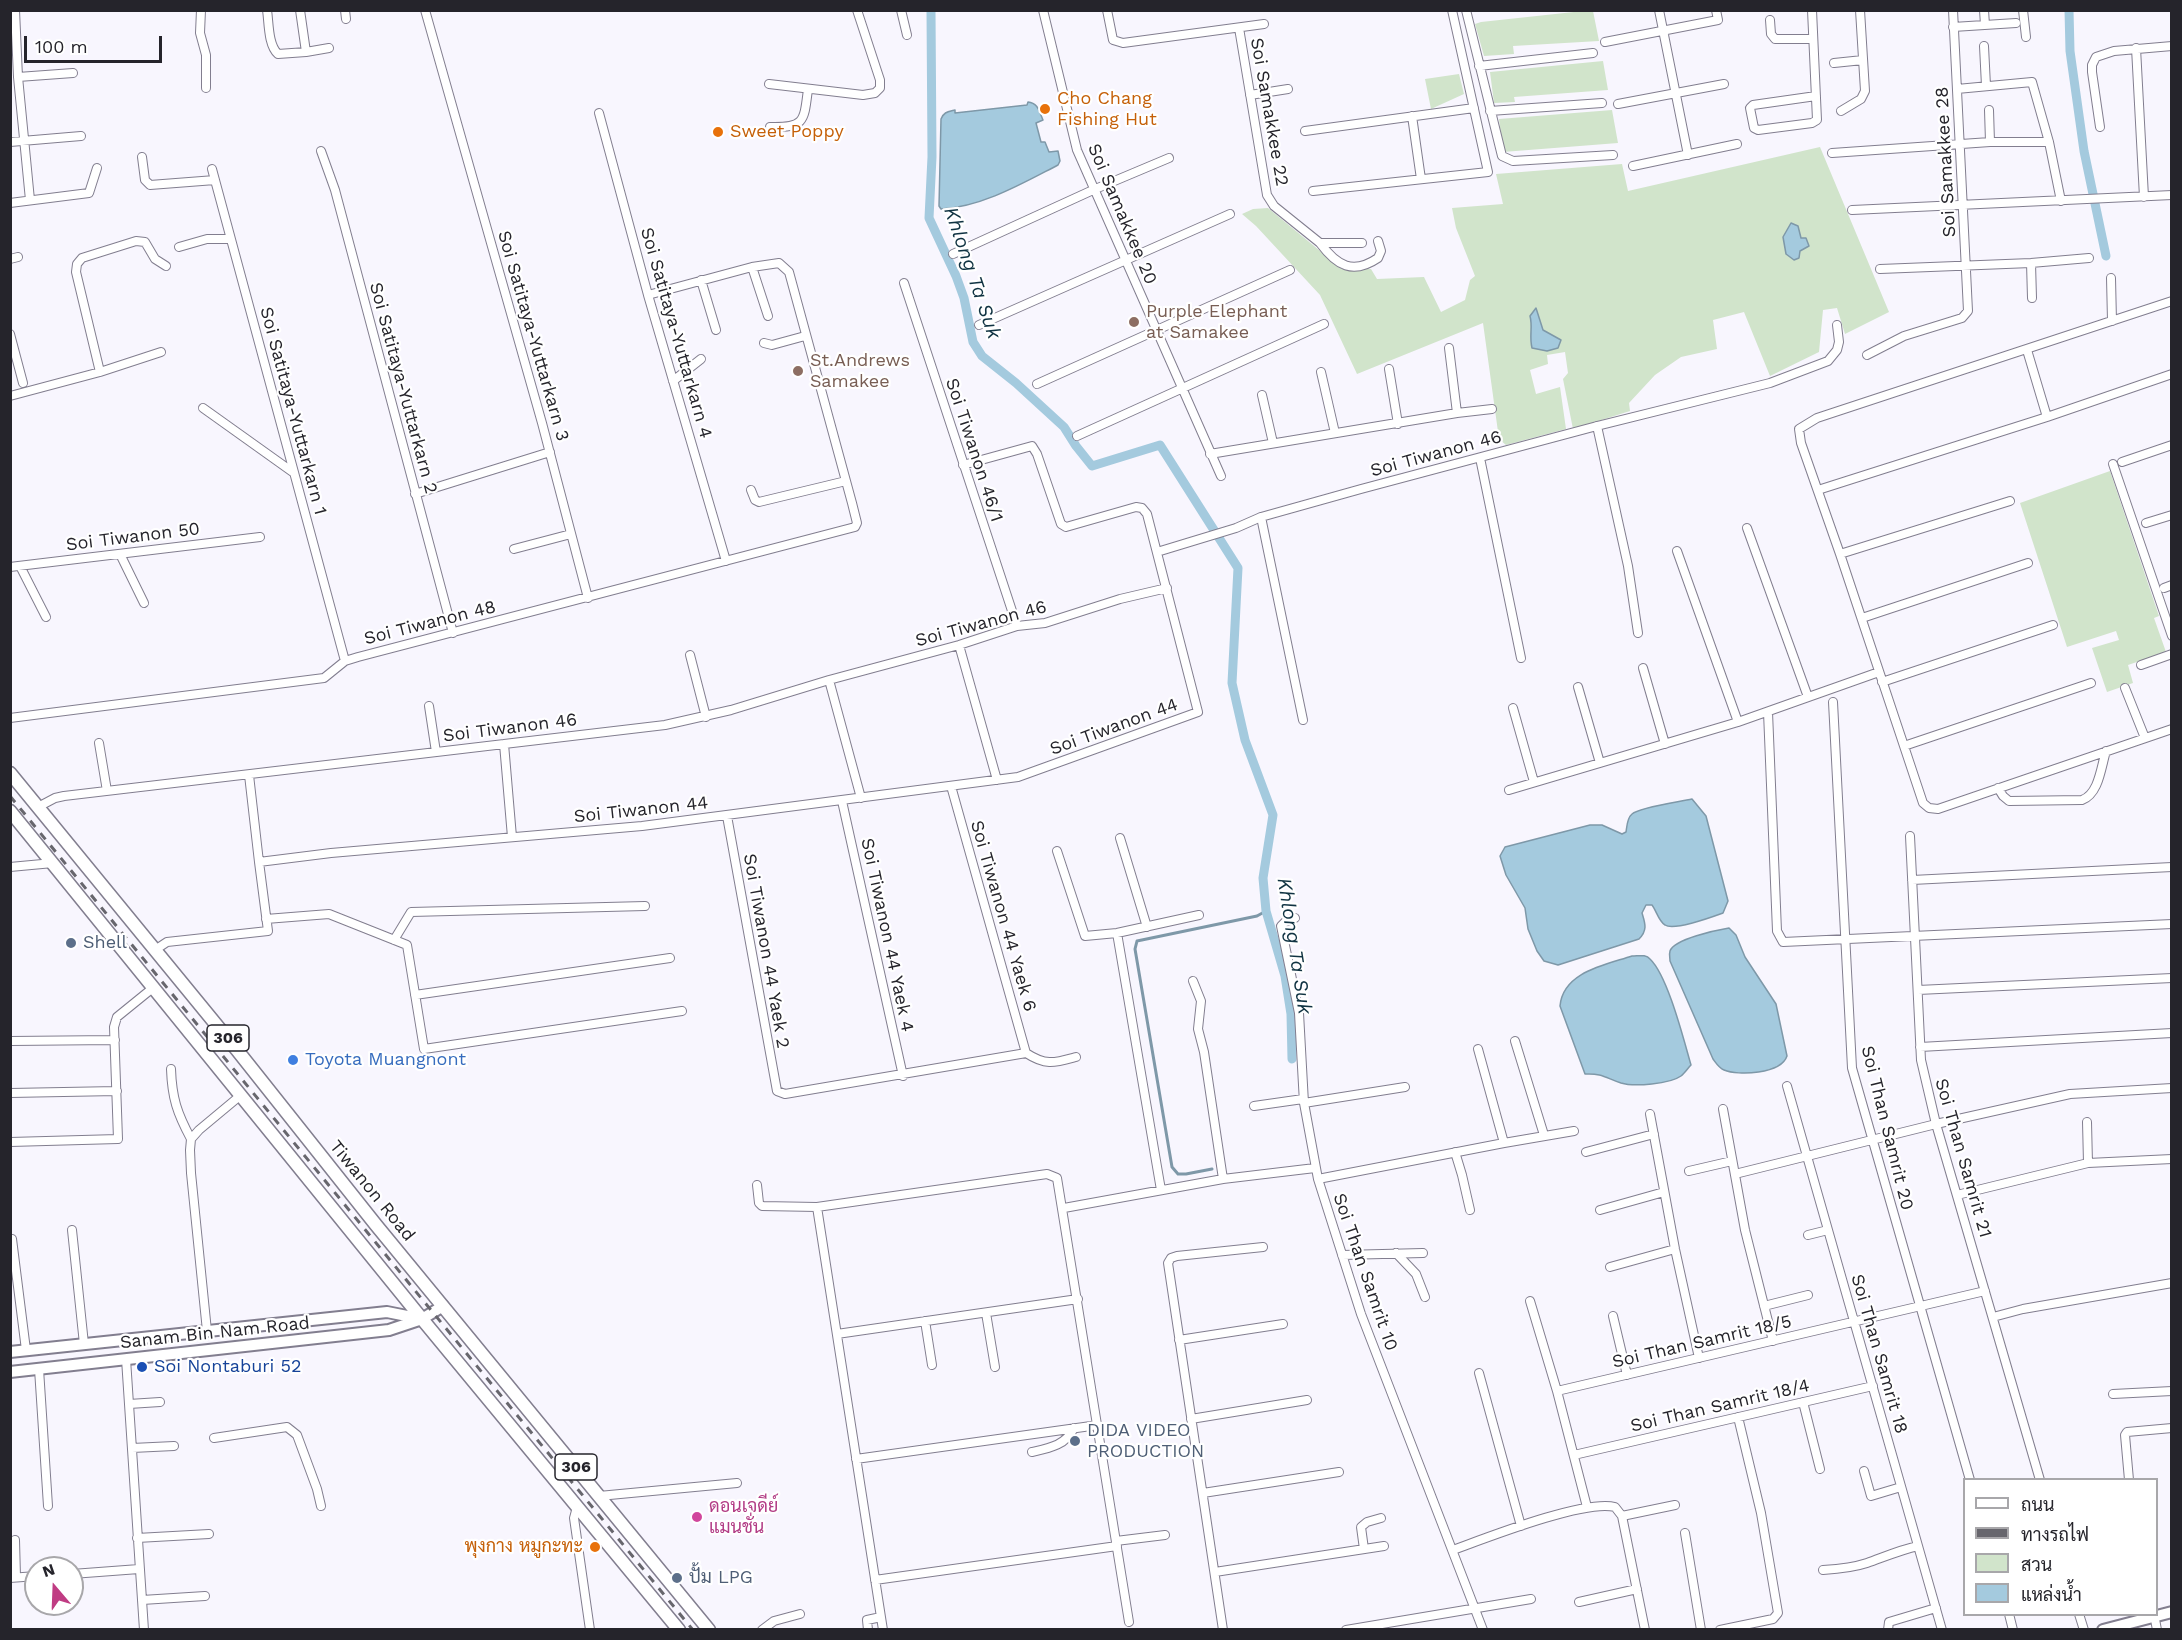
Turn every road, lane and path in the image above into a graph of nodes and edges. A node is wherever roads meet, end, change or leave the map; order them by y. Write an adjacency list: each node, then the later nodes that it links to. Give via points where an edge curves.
1 (15, 10): 40 (street)
2 (201, 10): 44 (street)
3 (267, 10): 34 (street, via 275,51)
4 (300, 10): 34 (street)
5 (425, 10): 146 (street, Soi Satitaya-Yuttarkarn 3)
6 (857, 10): 46 (street, via 880,88 863,95)
7 (901, 10): 26 (street)
8 (1043, 10): 80 (street, Soi Samakkee 20, via 1077,150)
9 (1107, 10): 24 (street, Soi Samakkee 22, via 1113,40 1118,43)
10 (1452, 10): 53 (street)
11 (1466, 10): 38 (street)
12 (1659, 10): 25 (street)
13 (1716, 10): 25 (street, via 1718,20)
14 (1812, 10): 28 (street)
15 (1860, 10): 36 (street)
16 (1953, 10): 23 (street, Soi Samakkee 28)
17 (1984, 10): 22 (street)
18 (2023, 10): 27 (street)
19 (1770, 20): 28 (street, via 1775,39)
20 (2016, 23): 22 (street)
21 (1264, 24): 24 (street, Soi Samakkee 22)
22 (1985, 25): 23 (street)
23 (1953, 27): 45 (street, Soi Samakkee 28)
24 (1239, 28): 49 (street, Soi Samakkee 22)
25 (1663, 31): 29 (street); 48 (street)
26 (907, 35)
27 (2026, 37)
28 (1813, 39): 50 (street)
29 (1605, 42)
30 (1984, 46): 43 (street)
31 (2172, 46): 33 (street)
32 (329, 48): 34 (street)
33 (2136, 48): 60 (street, via 2096,57 2092,65); 83 (street)
34 (306, 52)
35 (1593, 53): 38 (street)
36 (1863, 60): 37 (street); 56 (street, via 1864,95)
37 (1834, 63)
38 (1479, 66): 55 (street)
39 (73, 73): 40 (street)
40 (18, 77): 63 (street)
41 (769, 84): 46 (street)
42 (1724, 84): 48 (street)
43 (1986, 86): 45 (street); 64 (street, via 2032,82)
44 (206, 88)
45 (1957, 88): 68 (street, Soi Samakkee 28)
46 (808, 89): 59 (street, via 802,121 788,127)
47 (1288, 89): 49 (street)
48 (1676, 93): 52 (street); 72 (street)
49 (1250, 95): 92 (street, Soi Samakkee 22, via 1267,195 1274,206)
50 (1816, 96): 50 (street, via 1815,122 1754,128 1750,108 1753,105)
51 (1602, 103): 55 (street)
52 (1618, 104)
53 (1474, 108): 58 (street); 78 (street, via 1488,172)
54 (1989, 110): 66 (street)
55 (1490, 111): 71 (street, via 1506,159)
56 (1841, 111)
57 (599, 113): 107 (street, Soi Satitaya-Yuttarkarn 4)
58 (1412, 117): 61 (street); 78 (street)
59 (770, 127)
60 (2100, 127)
61 (1305, 131)
62 (81, 136): 63 (street)
63 (26, 141): 65 (street); 84 (street)
64 (2049, 141): 66 (street); 85 (street)
65 (10, 142)
66 (1990, 142): 68 (street)
67 (1737, 144): 72 (street)
68 (1960, 144): 70 (street); 87 (street, Soi Samakkee 28)
69 (321, 151): 157 (street, Soi Satitaya-Yuttarkarn 2, via 335,190)
70 (1832, 153)
71 (1613, 155)
72 (1688, 155): 75 (street)
73 (142, 157): 79 (street, via 145,180 150,185)
74 (1169, 158): 80 (street)
75 (1633, 166)
76 (97, 168): 84 (street, via 89,193)
77 (212, 169): 79 (street, Soi Satitaya-Yuttarkarn 1)
78 (1421, 179): 81 (street)
79 (215, 180): 90 (street, Soi Satitaya-Yuttarkarn 1)
80 (1094, 190): 95 (street); 97 (street, Soi Samakkee 20)
81 (1313, 191)
82 (2172, 195): 83 (street)
83 (2144, 197): 85 (street)
84 (30, 200): 86 (street)
85 (2061, 201): 87 (street)
86 (10, 203)
87 (1964, 205): 88 (street); 99 (street, Soi Samakkee 28)
88 (1852, 210)
89 (1230, 214): 97 (street)
90 (230, 239): 94 (street, via 207,239); 152 (street, Soi Satitaya-Yuttarkarn 1)
91 (1378, 241): 92 (street, Soi Samakkee 22, via 1378,258 1365,266 1352,267 1335,261)
92 (1320, 243): 93 (street)
93 (1362, 243)
94 (179, 247)
95 (953, 254)
96 (2090, 258): 98 (street)
97 (1125, 262): 113 (street); 116 (street, Soi Samakkee 20)
98 (2031, 263): 99 (street); 108 (street)
99 (1967, 265): 102 (street); 123 (street, Soi Samakkee 28, via 1968,311 1962,318 1904,336)
100 (166, 266): 127 (street, via 155,259 145,242 136,241 82,258 76,264)
101 (752, 267): 105 (street); 110 (street); 118 (street, via 779,263 789,272)
102 (1880, 268)
103 (1290, 270): 116 (street)
104 (2111, 278): 111 (street)
105 (701, 280): 107 (street); 115 (street)
106 (904, 283): 151 (street, Soi Tiwanon 46/1)
107 (648, 295): 130 (street, Soi Satitaya-Yuttarkarn 4)
108 (2032, 298)
109 (2172, 301): 111 (street)
110 (768, 316)
111 (2112, 321): 121 (street)
112 (1324, 324): 133 (street)
113 (979, 325)
114 (1837, 325): 141 (street, Soi Tiwanon 46, via 1837,350 1828,361 1758,387)
115 (716, 330)
116 (1156, 331): 132 (street); 133 (street, Soi Samakkee 20)
117 (10, 334): 125 (street)
118 (806, 336): 119 (street, via 772,345); 154 (street)
119 (764, 343)
120 (1449, 348): 138 (street)
121 (2027, 350): 139 (street); 156 (street, via 1805,424 1799,429 1801,443)
122 (161, 352): 127 (street)
123 (1867, 355)
124 (701, 359): 130 (street)
125 (14, 365): 131 (street)
126 (1389, 369): 140 (street)
127 (100, 372): 135 (street)
128 (1322, 372): 142 (street)
129 (2172, 374): 139 (street)
130 (673, 381): 170 (street, Soi Satitaya-Yuttarkarn 4)
131 (22, 383)
132 (1037, 384)
133 (1183, 389): 143 (street); 147 (street, Soi Samakkee 20)
134 (1262, 395): 144 (street)
135 (10, 396)
136 (203, 408): 152 (street)
137 (1492, 409): 138 (street)
138 (1457, 413): 140 (street)
139 (2047, 417): 156 (street)
140 (1398, 424): 142 (street)
141 (1597, 426): 148 (street, Soi Tiwanon 46); 182 (street, via 1626,555)
142 (1335, 433): 144 (street)
143 (1077, 436)
144 (1274, 443): 147 (street)
145 (2172, 445): 149 (street)
146 (550, 452): 157 (street); 163 (street, Soi Satitaya-Yuttarkarn 3)
147 (1210, 454): 153 (street, Soi Samakkee 20)
148 (1480, 458): 160 (street, Soi Tiwanon 46); 187 (street)
149 (2122, 462)
150 (2113, 464): 183 (street)
151 (963, 465): 167 (street, via 1032,446 1061,524 1075,526 1142,508); 180 (street, Soi Tiwanon 46/1)
152 (295, 474): 188 (street, Soi Satitaya-Yuttarkarn 1)
153 (1221, 476)
154 (846, 481): 155 (street, via 759,502); 170 (street, Soi Tiwanon 48, via 855,527)
155 (751, 490)
156 (1818, 490): 169 (street)
157 (416, 494): 181 (street, Soi Satitaya-Yuttarkarn 2)
158 (2010, 501): 169 (street)
159 (2172, 515): 161 (street)
160 (1261, 517): 167 (street, Soi Tiwanon 46); 204 (street)
161 (2146, 524)
162 (1747, 528): 197 (street)
163 (571, 534): 165 (street); 175 (street, Soi Satitaya-Yuttarkarn 3)
164 (260, 537): 168 (street, Soi Tiwanon 50)
165 (514, 549)
166 (1677, 551): 205 (street)
167 (1157, 552): 174 (street)
168 (120, 554): 172 (street, Soi Tiwanon 50); 176 (street)
169 (1840, 554): 178 (street)
170 (726, 561): 175 (street, Soi Tiwanon 48)
171 (2028, 563): 178 (street)
172 (20, 566): 173 (street, Soi Tiwanon 50); 177 (street)
173 (10, 567)
174 (1167, 588): 180 (street, Soi Tiwanon 46, via 1045,623); 217 (street, Soi Tiwanon 44, via 1198,712 1039,770)
175 (588, 598): 181 (street, Soi Tiwanon 48)
176 (144, 603)
177 (46, 617)
178 (1862, 618): 191 (street)
179 (2053, 625): 193 (street)
180 (1017, 626): 184 (street, Soi Tiwanon 46)
181 (453, 633): 188 (street, Soi Tiwanon 48)
182 (1638, 633)
183 (2172, 636)
184 (959, 645): 192 (street, Soi Tiwanon 46); 217 (street)
185 (2172, 654): 189 (street)
186 (690, 655): 202 (street)
187 (1521, 658)
188 (345, 661): 203 (street, Soi Tiwanon 48, via 324,678)
189 (2141, 665)
190 (1643, 668): 210 (street)
191 (1879, 672): 193 (street); 197 (street)
192 (829, 680): 202 (street, Soi Tiwanon 46); 223 (street)
193 (1882, 682): 211 (street)
194 (2091, 683): 211 (street)
195 (1578, 687): 214 (street)
196 (2125, 688): 207 (street)
197 (1808, 697): 201 (street)
198 (1833, 702): 247 (street, Soi Than Samrit 20)
199 (429, 706): 212 (street)
200 (1513, 708): 218 (street)
201 (1768, 712): 205 (street); 247 (street, via 1778,935 1783,942)
202 (706, 717): 209 (street, Soi Tiwanon 46)
203 (10, 718)
204 (1302, 720)
205 (1738, 722): 210 (street)
206 (2172, 729): 207 (street)
207 (2145, 738): 213 (street)
208 (99, 743): 222 (street)
209 (504, 744): 212 (street, Soi Tiwanon 46); 230 (street)
210 (1665, 744): 214 (street)
211 (1904, 746): 220 (street, via 1923,803 1929,808 1938,809)
212 (436, 752): 216 (street, Soi Tiwanon 46)
213 (2106, 752): 220 (street); 220 (street, via 2095,789 2082,800 2009,801)
214 (1600, 763): 218 (street)
215 (10, 773): 225 (main road, Tiwanon Road / 306)
216 (249, 775): 222 (street, Soi Tiwanon 46); 234 (street)
217 (998, 780): 219 (street, Soi Tiwanon 44)
218 (1534, 782): 221 (street)
219 (951, 786): 223 (street, Soi Tiwanon 44); 263 (street, Soi Tiwanon 44 Yaek 6)
220 (1998, 788)
221 (1509, 790)
222 (107, 791): 225 (street, Soi Tiwanon 46, via 55,798)
223 (861, 798): 224 (street, Soi Tiwanon 44)
224 (842, 801): 227 (street, Soi Tiwanon 44); 266 (street, Soi Tiwanon 44 Yaek 4)
225 (38, 807): 228 (main road, Tiwanon Road / 306)
226 (10, 811): 232 (main road, 306)
227 (727, 816): 230 (street, Soi Tiwanon 44); 266 (street, Soi Tiwanon 44 Yaek 2, via 777,1091 785,1094)
228 (58, 832): 232 (main road); 249 (main road, Tiwanon Road / 306)
229 (1910, 836): 238 (street, Soi Than Samrit 21)
230 (512, 837): 234 (street, Soi Tiwanon 44)
231 (1120, 838): 244 (street)
232 (39, 846): 235 (main road, 306)
233 (1057, 851): 245 (street, via 1082,933 1089,937)
234 (259, 862): 242 (street)
235 (53, 863): 236 (street); 253 (main road, 306)
236 (10, 867)
237 (2172, 867): 238 (street)
238 (1912, 879): 246 (street, Soi Than Samrit 21)
239 (645, 906): 248 (street, via 411,912)
240 (1199, 915): 244 (street)
241 (1295, 918): 273 (street, Soi Than Samrit 10, via 1281,926 1299,1013)
242 (266, 919): 248 (street, via 329,914); 249 (street, via 268,930 167,942)
243 (2172, 924): 246 (street)
244 (1147, 927): 245 (street)
245 (1118, 933): 298 (street)
246 (1915, 935): 247 (street); 254 (street, Soi Than Samrit 21)
247 (1846, 938): 283 (street, Soi Than Samrit 20, via 1852,1068)
248 (394, 940): 255 (street, via 406,945)
249 (155, 950): 321 (main road, Tiwanon Road / 306)
250 (670, 958): 255 (street)
251 (2172, 978): 254 (street)
252 (1193, 981): 295 (street, via 1201,1001 1198,1029)
253 (154, 987): 258 (street, via 117,1017); 272 (main road, 306)
254 (1918, 990): 261 (street, Soi Than Samrit 21)
255 (415, 994): 256 (street, via 423,1049)
256 (682, 1011)
257 (2172, 1033): 261 (street)
258 (115, 1040): 259 (street); 270 (street)
259 (10, 1041)
260 (1515, 1041): 281 (street)
261 (1920, 1047): 278 (street, Soi Than Samrit 21)
262 (1478, 1049): 285 (street)
263 (1026, 1053): 264 (street, via 1053,1063); 266 (street)
264 (1076, 1057)
265 (171, 1069): 282 (street, via 172,1094)
266 (903, 1076)
267 (1787, 1086): 288 (street, Soi Than Samrit 18)
268 (1405, 1087): 273 (street)
269 (2172, 1088): 278 (street, via 2070,1094)
270 (117, 1091): 271 (street); 284 (street, via 118,1139)
271 (10, 1093)
272 (241, 1095): 282 (street); 327 (main road, 306)
273 (1303, 1101): 274 (street); 292 (street, Soi Than Samrit 10)
274 (1254, 1106)
275 (1723, 1109): 290 (street)
276 (1650, 1114): 280 (street)
277 (2087, 1122): 291 (street)
278 (1936, 1124): 283 (street); 300 (street, Soi Than Samrit 21)
279 (1574, 1131): 281 (street)
280 (1653, 1134): 287 (street); 299 (street)
281 (1544, 1136): 285 (street)
282 (191, 1139): 331 (street)
283 (1871, 1140): 288 (street); 323 (street, Soi Than Samrit 20)
284 (10, 1142)
285 (1504, 1143): 286 (street)
286 (1455, 1152): 296 (street); 303 (street)
287 (1586, 1152)
288 (1807, 1156): 294 (street); 306 (street, Soi Than Samrit 18)
289 (2172, 1159): 291 (street)
290 (1732, 1161): 293 (street); 294 (street)
291 (2088, 1163): 300 (street)
292 (1315, 1168): 295 (street); 296 (street, Soi Than Samrit 10)
293 (1689, 1172)
294 (1735, 1174): 322 (street)
295 (1222, 1179): 298 (street)
296 (1318, 1179): 313 (street, Soi Than Samrit 10)
297 (757, 1185): 301 (street, via 762,1206)
298 (1161, 1190): 302 (street)
299 (1664, 1192): 304 (street); 310 (street)
300 (1957, 1195): 316 (street, Soi Than Samrit 21)
301 (817, 1207): 302 (street, via 1047,1174 1057,1178); 332 (street)
302 (1064, 1208): 319 (street)
303 (1470, 1210)
304 (1600, 1210)
305 (72, 1230): 335 (street)
306 (1828, 1230): 307 (street); 329 (street, Soi Than Samrit 18)
307 (1808, 1234)
308 (12, 1239): 336 (street)
309 (1263, 1247): 333 (street, via 1171,1258 1168,1263)
310 (1675, 1249): 314 (street); 338 (street)
311 (1396, 1252): 312 (street); 313 (street); 318 (street, via 1416,1274)
312 (1424, 1253)
313 (1342, 1255): 392 (street, Soi Than Samrit 10, via 1365,1325)
314 (1610, 1267)
315 (2172, 1282): 326 (street)
316 (1985, 1291): 323 (street, Soi Than Samrit 18/5); 326 (street, Soi Than Samrit 21)
317 (1808, 1295): 322 (street)
318 (1425, 1297)
319 (1078, 1299): 324 (street); 356 (street)
320 (1530, 1301): 347 (street)
321 (443, 1306): 327 (main road, Sanam Bin Nam Road); 374 (main road, Tiwanon Road / 306)
322 (1764, 1306): 334 (street)
323 (1919, 1306): 329 (street, Soi Than Samrit 18/5); 368 (street, Soi Than Samrit 20)
324 (986, 1313): 328 (street); 341 (street)
325 (1613, 1316): 345 (street)
326 (1992, 1317): 369 (street, Soi Than Samrit 21)
327 (422, 1319): 331 (main road, Sanam Bin Nam Road, via 387,1312); 339 (main road, Sanam Bin Nam Road, via 389,1330); 378 (main road, 306)
328 (926, 1322): 332 (street); 340 (street)
329 (1854, 1322): 334 (street, Soi Than Samrit 18/5); 346 (street, Soi Than Samrit 18)
330 (1283, 1324): 333 (street)
331 (207, 1332): 335 (main road, Sanam Bin Nam Road)
332 (837, 1334): 364 (street)
333 (1179, 1340): 355 (street)
334 (1773, 1341): 338 (street, Soi Than Samrit 18/5)
335 (84, 1344): 336 (main road, Sanam Bin Nam Road)
336 (26, 1350): 337 (main road, Sanam Bin Nam Road)
337 (10, 1352)
338 (1699, 1358): 345 (street, Soi Than Samrit 18/5)
339 (126, 1359): 342 (main road, Sanam Bin Nam Road); 353 (street)
340 (932, 1365)
341 (995, 1367)
342 (39, 1369): 343 (main road, Sanam Bin Nam Road); 376 (street)
343 (10, 1372)
344 (1479, 1373): 382 (street)
345 (1627, 1375): 347 (street, Soi Than Samrit 18/5)
346 (1873, 1386): 352 (street, Soi Than Samrit 18/4); 372 (street, Soi Than Samrit 18)
347 (1557, 1391): 363 (street)
348 (2172, 1391): 349 (street)
349 (2113, 1394)
350 (1307, 1400): 355 (street)
351 (160, 1402): 353 (street)
352 (1803, 1402): 354 (street, Soi Than Samrit 18/4); 365 (street)
353 (129, 1404): 361 (street)
354 (1738, 1417): 363 (street, Soi Than Samrit 18/4); 422 (street, via 1761,1513 1778,1613 1773,1619)
355 (1191, 1419): 373 (street)
356 (1098, 1425): 357 (street); 388 (street)
357 (1074, 1428): 362 (street, via 1062,1443); 364 (street)
358 (2172, 1428): 370 (street, via 2127,1432)
359 (214, 1438): 377 (street, via 287,1427 293,1430)
360 (174, 1446): 361 (street)
361 (132, 1448): 386 (street)
362 (1032, 1452)
363 (1574, 1455): 379 (street)
364 (856, 1459): 398 (street)
365 (1820, 1469)
366 (1864, 1471): 372 (street, via 1872,1496)
367 (1339, 1472): 373 (street)
368 (1970, 1478)
369 (2040, 1478)
370 (2129, 1478)
371 (737, 1483): 374 (street)
372 (1901, 1487): 390 (street, Soi Than Samrit 18)
373 (1203, 1493): 395 (street)
374 (599, 1496): 413 (main road, Tiwanon Road / 306)
375 (1675, 1505): 380 (street)
376 (48, 1506)
377 (321, 1506)
378 (577, 1507): 411 (street, via 574,1518); 412 (main road, 306)
379 (1587, 1507): 380 (street, via 1611,1506); 382 (street)
380 (1622, 1516): 399 (street)
381 (1381, 1518): 391 (street, via 1361,1527)
382 (1521, 1526): 392 (street)
383 (1685, 1533): 421 (street)
384 (209, 1534): 386 (street)
385 (1165, 1534): 388 (street)
386 (137, 1538): 393 (street)
387 (15, 1540): 397 (street)
388 (1116, 1544): 398 (street); 409 (street)
389 (1384, 1546): 391 (street)
390 (1918, 1546): 394 (street, via 1867,1563); 404 (street, Soi Than Samrit 18)
391 (1364, 1549): 395 (street)
392 (1453, 1550): 405 (street, Soi Than Samrit 10)
393 (139, 1569): 396 (street); 402 (street)
394 (1823, 1570)
395 (1215, 1572): 417 (street)
396 (84, 1573)
397 (13, 1578)
398 (875, 1580): 408 (street)
399 (1637, 1589): 403 (street); 420 (street)
400 (205, 1596): 402 (street)
401 (1531, 1599): 405 (street)
402 (141, 1600): 410 (street)
403 (1579, 1602)
404 (1936, 1608): 423 (street, via 1889,1622); 424 (street, Soi Than Samrit 18)
405 (1476, 1610): 418 (street); 419 (street, Soi Than Samrit 10)
406 (800, 1614): 414 (street, via 774,1621)
407 (2154, 1616): 425 (main road); 426 (street)
408 (881, 1617): 415 (street, via 867,1620); 416 (street)
409 (1129, 1622)
410 (144, 1629)
411 (590, 1629)
412 (677, 1629)
413 (709, 1629)
414 (762, 1629)
415 (868, 1629)
416 (883, 1629)
417 (1223, 1629)
418 (1347, 1629)
419 (1483, 1629)
420 (1645, 1629)
421 (1701, 1629)
422 (1719, 1629)
423 (1888, 1629)
424 (1942, 1629)
425 (2103, 1629)
426 (2157, 1629)

